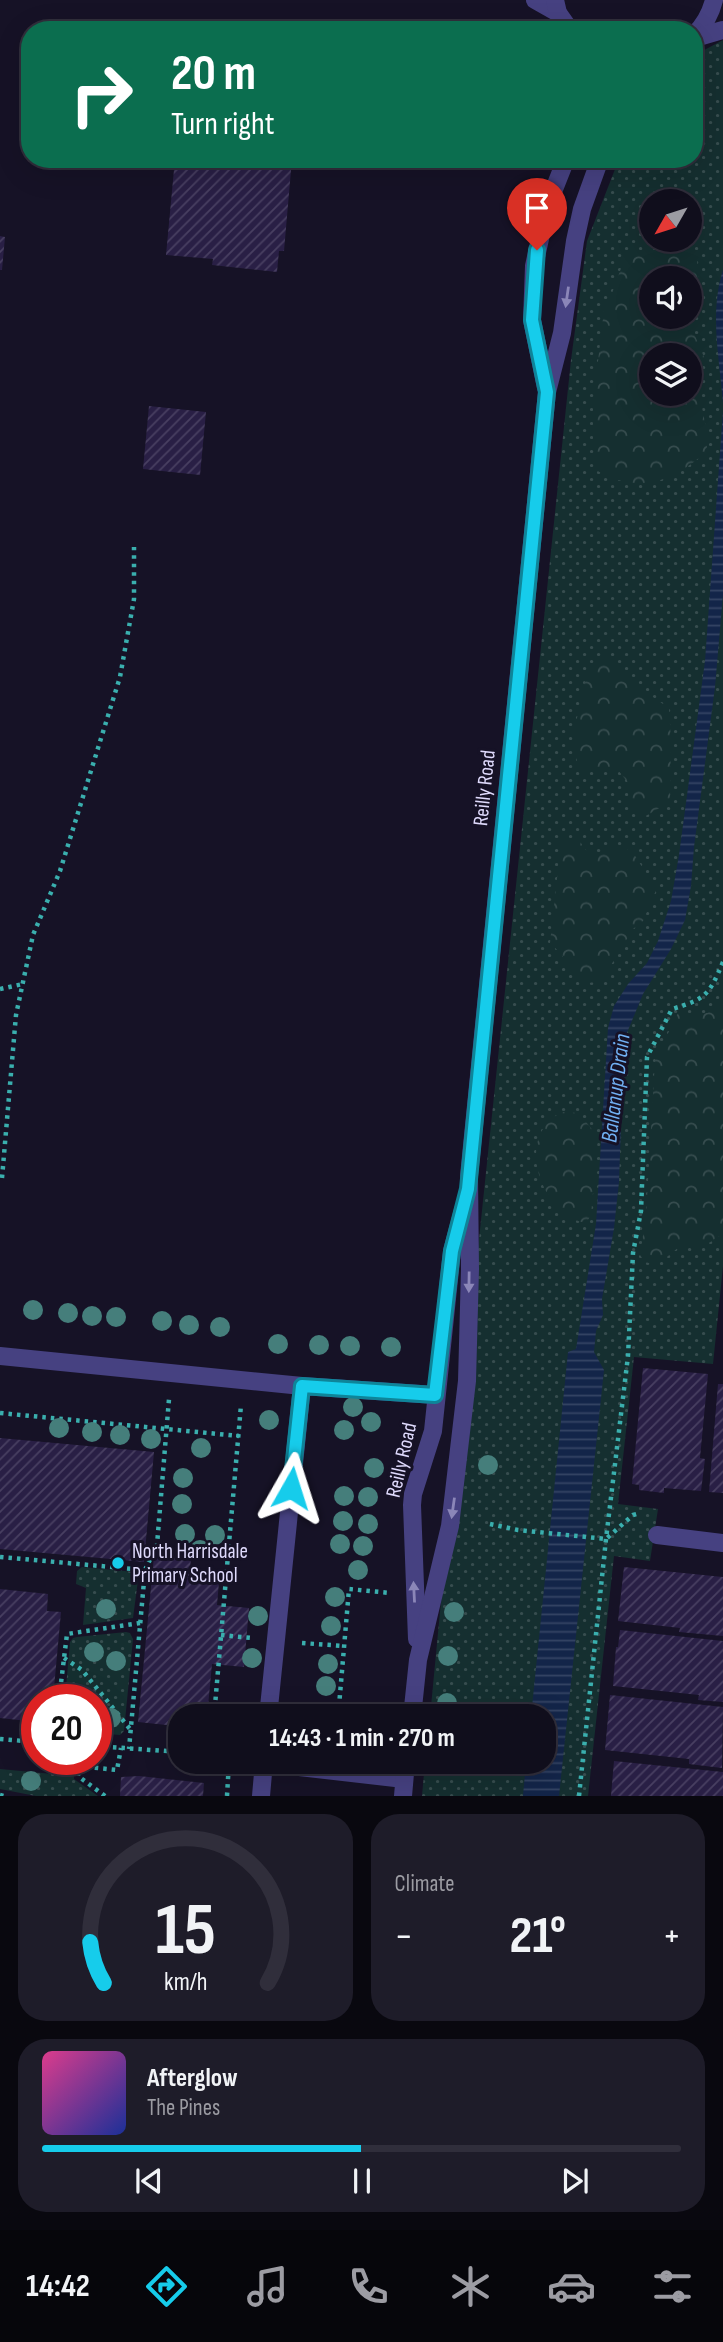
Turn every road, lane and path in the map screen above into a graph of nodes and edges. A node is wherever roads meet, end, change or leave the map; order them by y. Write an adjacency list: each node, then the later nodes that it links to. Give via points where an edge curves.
1 (535, 0): 3 (street)
2 (714, 0): 4 (street)
3 (564, 20)
4 (703, 24)
5 (723, 30): 6 (street)
6 (703, 34)
7 (562, 168): 9 (street, Reilly Road, via 547,207 534,266 532,320)
8 (597, 168): 9 (street, Reilly Road, one-way to 9, via 580,220 562,333)
9 (547, 392): 15 (street, Reilly Road)
10 (134, 547): 12 (path, via 134,599 120,677 60,871 33,935)
11 (723, 962): 27 (path, via 713,985 698,1001 672,1009 648,1058 641,1210)
12 (23, 984): 13 (path); 14 (path, via 16,1015)
13 (0, 989)
14 (2, 1178)
15 (468, 1189): 19 (street, Reilly Road, via 452,1251); 38 (street, Reilly Road, one-way to 38, via 467,1381 450,1526)
16 (0, 1356): 17 (street)
17 (170, 1373): 18 (street); 22 (path)
18 (302, 1386): 19 (street); 41 (street)
19 (435, 1395): 38 (street, Reilly Road, one-way to 19, via 412,1505 433,1431)
20 (242, 1404): 23 (path)
21 (0, 1413): 22 (path)
22 (167, 1428): 23 (path); 30 (path, via 158,1545)
23 (239, 1436): 33 (path)
24 (624, 1523): 27 (path)
25 (490, 1524): 27 (path)
26 (657, 1535): 28 (street)
27 (606, 1539): 58 (path)
28 (723, 1543)
29 (0, 1557): 30 (path)
30 (145, 1570): 32 (path)
31 (398, 1594): 36 (path, via 349,1589)
32 (140, 1623): 37 (path, via 67,1634); 44 (path)
33 (221, 1636): 34 (path); 40 (path)
34 (257, 1639)
35 (294, 1642): 36 (path)
36 (343, 1646): 42 (path)
37 (64, 1658): 39 (path); 44 (path, via 82,1670)
38 (418, 1660): 43 (street, Reilly Road)
39 (61, 1684)
40 (216, 1704)
41 (269, 1704)
42 (339, 1704)
43 (413, 1704)
44 (131, 1729): 49 (path)
45 (0, 1739): 46 (path)
46 (21, 1741)
47 (112, 1747): 48 (path)
48 (121, 1748): 49 (path); 55 (path, via 117,1770 79,1766 78,1776)
49 (129, 1748): 50 (path)
50 (168, 1751)
51 (228, 1774): 56 (path)
52 (263, 1774): 57 (street)
53 (360, 1774): 54 (street)
54 (404, 1779)
55 (105, 1796)
56 (226, 1796)
57 (261, 1796)
58 (579, 1796)

